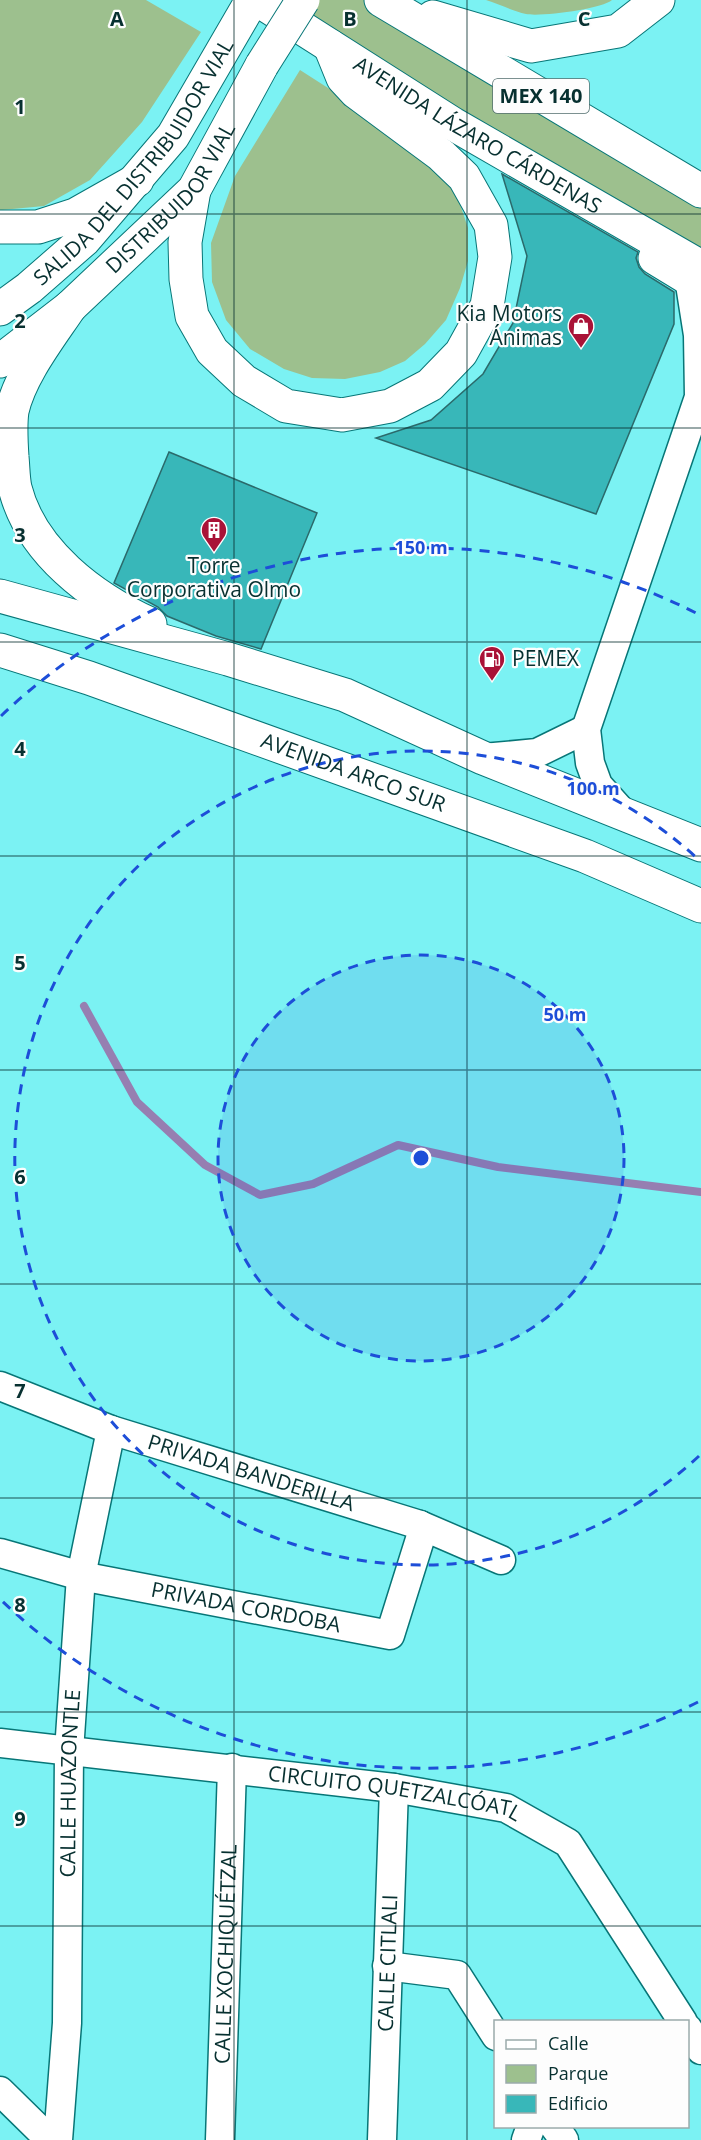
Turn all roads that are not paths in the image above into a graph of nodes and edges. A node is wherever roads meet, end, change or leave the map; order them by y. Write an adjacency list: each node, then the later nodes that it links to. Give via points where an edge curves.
1 (252, 0): 7 (main road, SALIDA DEL DISTRIBUIDOR VIAL, via 173,136)
2 (258, 0): 6 (main road, AVENIDA LÁZARO CÁRDENAS / MEX 140)
3 (303, 0): 8 (main road, DISTRIBUIDOR VIAL, bridge, via 262,65)
4 (658, 0): 5 (main road, via 618,31 531,46)
5 (384, 2): 9 (main road, MEX 140)
6 (336, 59): 8 (main road, via 356,92 441,155 464,177 491,225 495,257 487,306 461,353 430,385 390,406 342,415 286,406 244,381 212,351 192,316 185,242); 11 (main road, AVENIDA LÁZARO CÁRDENAS / MEX 140, via 453,124)
7 (136, 180): 10 (main road, via 75,215 38,227); 13 (main road, SALIDA DEL DISTRIBUIDOR VIAL, via 84,240)
8 (194, 190): 12 (main road, DISTRIBUIDOR VIAL)
9 (701, 191)
10 (0, 227)
11 (697, 277): 15 (street)
12 (69, 307): 14 (main road, DISTRIBUIDOR VIAL); 18 (main road, via 32,366 12,411 15,488 29,522 56,562 112,604)
13 (0, 309)
14 (0, 361)
15 (700, 397): 19 (street)
16 (0, 596): 18 (main road)
17 (0, 650): 23 (main road, AVENIDA ARCO SUR, via 89,678 585,856)
18 (228, 659): 20 (main road, via 345,695)
19 (586, 729): 20 (street, via 537,753); 21 (street, via 590,763 598,785)
20 (483, 758): 21 (main road)
21 (623, 813): 22 (main road)
22 (701, 845)
23 (701, 906)
24 (0, 1386): 25 (street, PRIVADA BANDERILLA)
25 (111, 1430): 26 (street, PRIVADA BANDERILLA); 29 (street, CALLE HUAZONTLE)
26 (420, 1531): 28 (street, PRIVADA BANDERILLA); 29 (street, PRIVADA CORDOBA, via 390,1635)
27 (0, 1553): 29 (street, PRIVADA CORDOBA)
28 (501, 1560)
29 (81, 1576): 31 (street, CALLE HUAZONTLE)
30 (0, 1743): 31 (street, CIRCUITO QUETZALCÓATL)
31 (69, 1751): 32 (street, CIRCUITO QUETZALCÓATL); 42 (street, CALLE HUAZONTLE, via 66,2023)
32 (232, 1768): 33 (street, CIRCUITO QUETZALCÓATL); 43 (street, CALLE XOCHIQUÉTZAL)
33 (394, 1788): 34 (street, CALLE CITLALI); 35 (street, CIRCUITO QUETZALCÓATL, via 506,1808 568,1843)
34 (387, 1966): 37 (street, via 458,1975); 44 (street, CALLE CITLALI)
35 (682, 2020)
36 (689, 2032): 38 (street)
37 (494, 2034)
38 (701, 2050)
39 (0, 2091): 41 (street)
40 (555, 2128): 45 (street)
41 (50, 2140)
42 (58, 2140)
43 (220, 2140)
44 (382, 2140)
45 (564, 2140)

